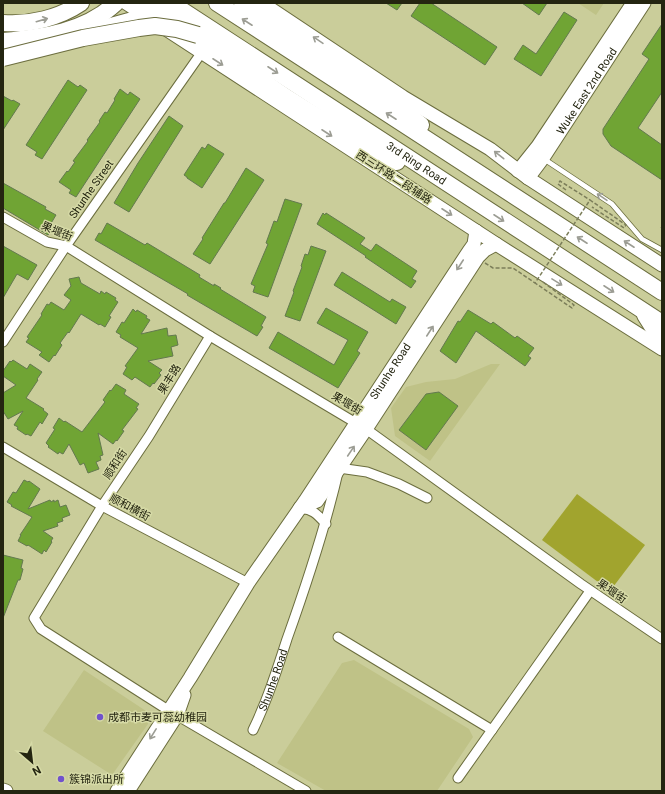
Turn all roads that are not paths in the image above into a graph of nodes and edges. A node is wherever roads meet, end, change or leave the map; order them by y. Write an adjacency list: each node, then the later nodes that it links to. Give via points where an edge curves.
1 (82, 3): 11 (highway, one-way to 1, via 35,22 58,15)
2 (116, 3): 13 (highway, via 83,25 34,38)
3 (126, 3): 10 (street, 西三环路二段辅路)
4 (171, 3): 20 (highway, 3rd Ring Road, one-way to 20)
5 (217, 3): 18 (highway, one-way to 5)
6 (242, 3): 9 (highway)
7 (633, 3): 19 (street, Wuke East 2nd Road, via 538,146)
8 (644, 3): 17 (street, Wuke East 2nd Road)
9 (255, 6): 18 (highway, via 399,106); 19 (street, one-way to 9, via 490,149)
10 (146, 9): 12 (highway, via 161,10); 14 (street, 西三环路二段辅路); 15 (street)
11 (3, 23)
12 (198, 35): 16 (highway, bridge, via 155,26 83,38); 20 (highway, via 286,97 372,149)
13 (3, 41)
14 (202, 52): 22 (street, 西三环路二段辅路, one-way to 22); 24 (street, Shunhe Street)
15 (3, 55)
16 (3, 58)
17 (543, 158): 19 (street, Wuke East 2nd Road); 25 (lane, one-way to 17, via 642,239 612,204)
18 (477, 172): 27 (highway, one-way to 18)
19 (523, 174): 26 (street, one-way to 19)
20 (463, 194): 28 (highway, 3rd Ring Road, one-way to 28)
21 (3, 217): 24 (street, 果堰街, via 47,242)
22 (476, 231): 23 (street, 西三环路二段辅路); 34 (street, Shunhe Road, one-way to 34, via 474,244)
23 (496, 244): 33 (street, 西三环路二段辅路, one-way to 33); 34 (street, Shunhe Road, one-way to 23, via 478,257)
24 (66, 246): 30 (street, 果堰街); 31 (street, Shunhe Street)
25 (662, 250)
26 (662, 265)
27 (662, 292)
28 (642, 310): 29 (highway, 3rd Ring Road); 32 (highway)
29 (662, 323)
30 (210, 336): 34 (street, 果堰街); 35 (street, 果丰路)
31 (3, 342)
32 (662, 342)
33 (662, 349)
34 (361, 426): 37 (street, Shunhe Road, one-way to 34); 39 (street, Shunhe Road); 44 (street, 果堰街)
35 (149, 436): 40 (street, 顺和街)
36 (3, 447): 40 (street, 顺和横街)
37 (339, 468): 38 (street, via 367,472); 39 (street, Shunhe Road); 41 (street, Shunhe Road)
38 (427, 498)
39 (307, 504): 41 (street); 42 (street, via 306,508); 43 (street, Shunhe Road)
40 (102, 506): 43 (street, 顺和横街); 47 (street, 顺和街, via 34,618 41,629)
41 (330, 510): 42 (street, Shunhe Road)
42 (326, 524): 48 (street, Shunhe Road, via 294,621)
43 (248, 583): 47 (street, Shunhe Road, via 190,678)
44 (590, 591): 46 (street, 果堰街); 49 (street)
45 (338, 637): 49 (street)
46 (662, 639)
47 (173, 713): 51 (street, Shunhe Road, one-way to 51); 52 (street, Shunhe Road); 53 (street)
48 (253, 730)
49 (492, 730): 50 (street)
50 (458, 778)
51 (117, 791)
52 (128, 791)
53 (306, 791)

